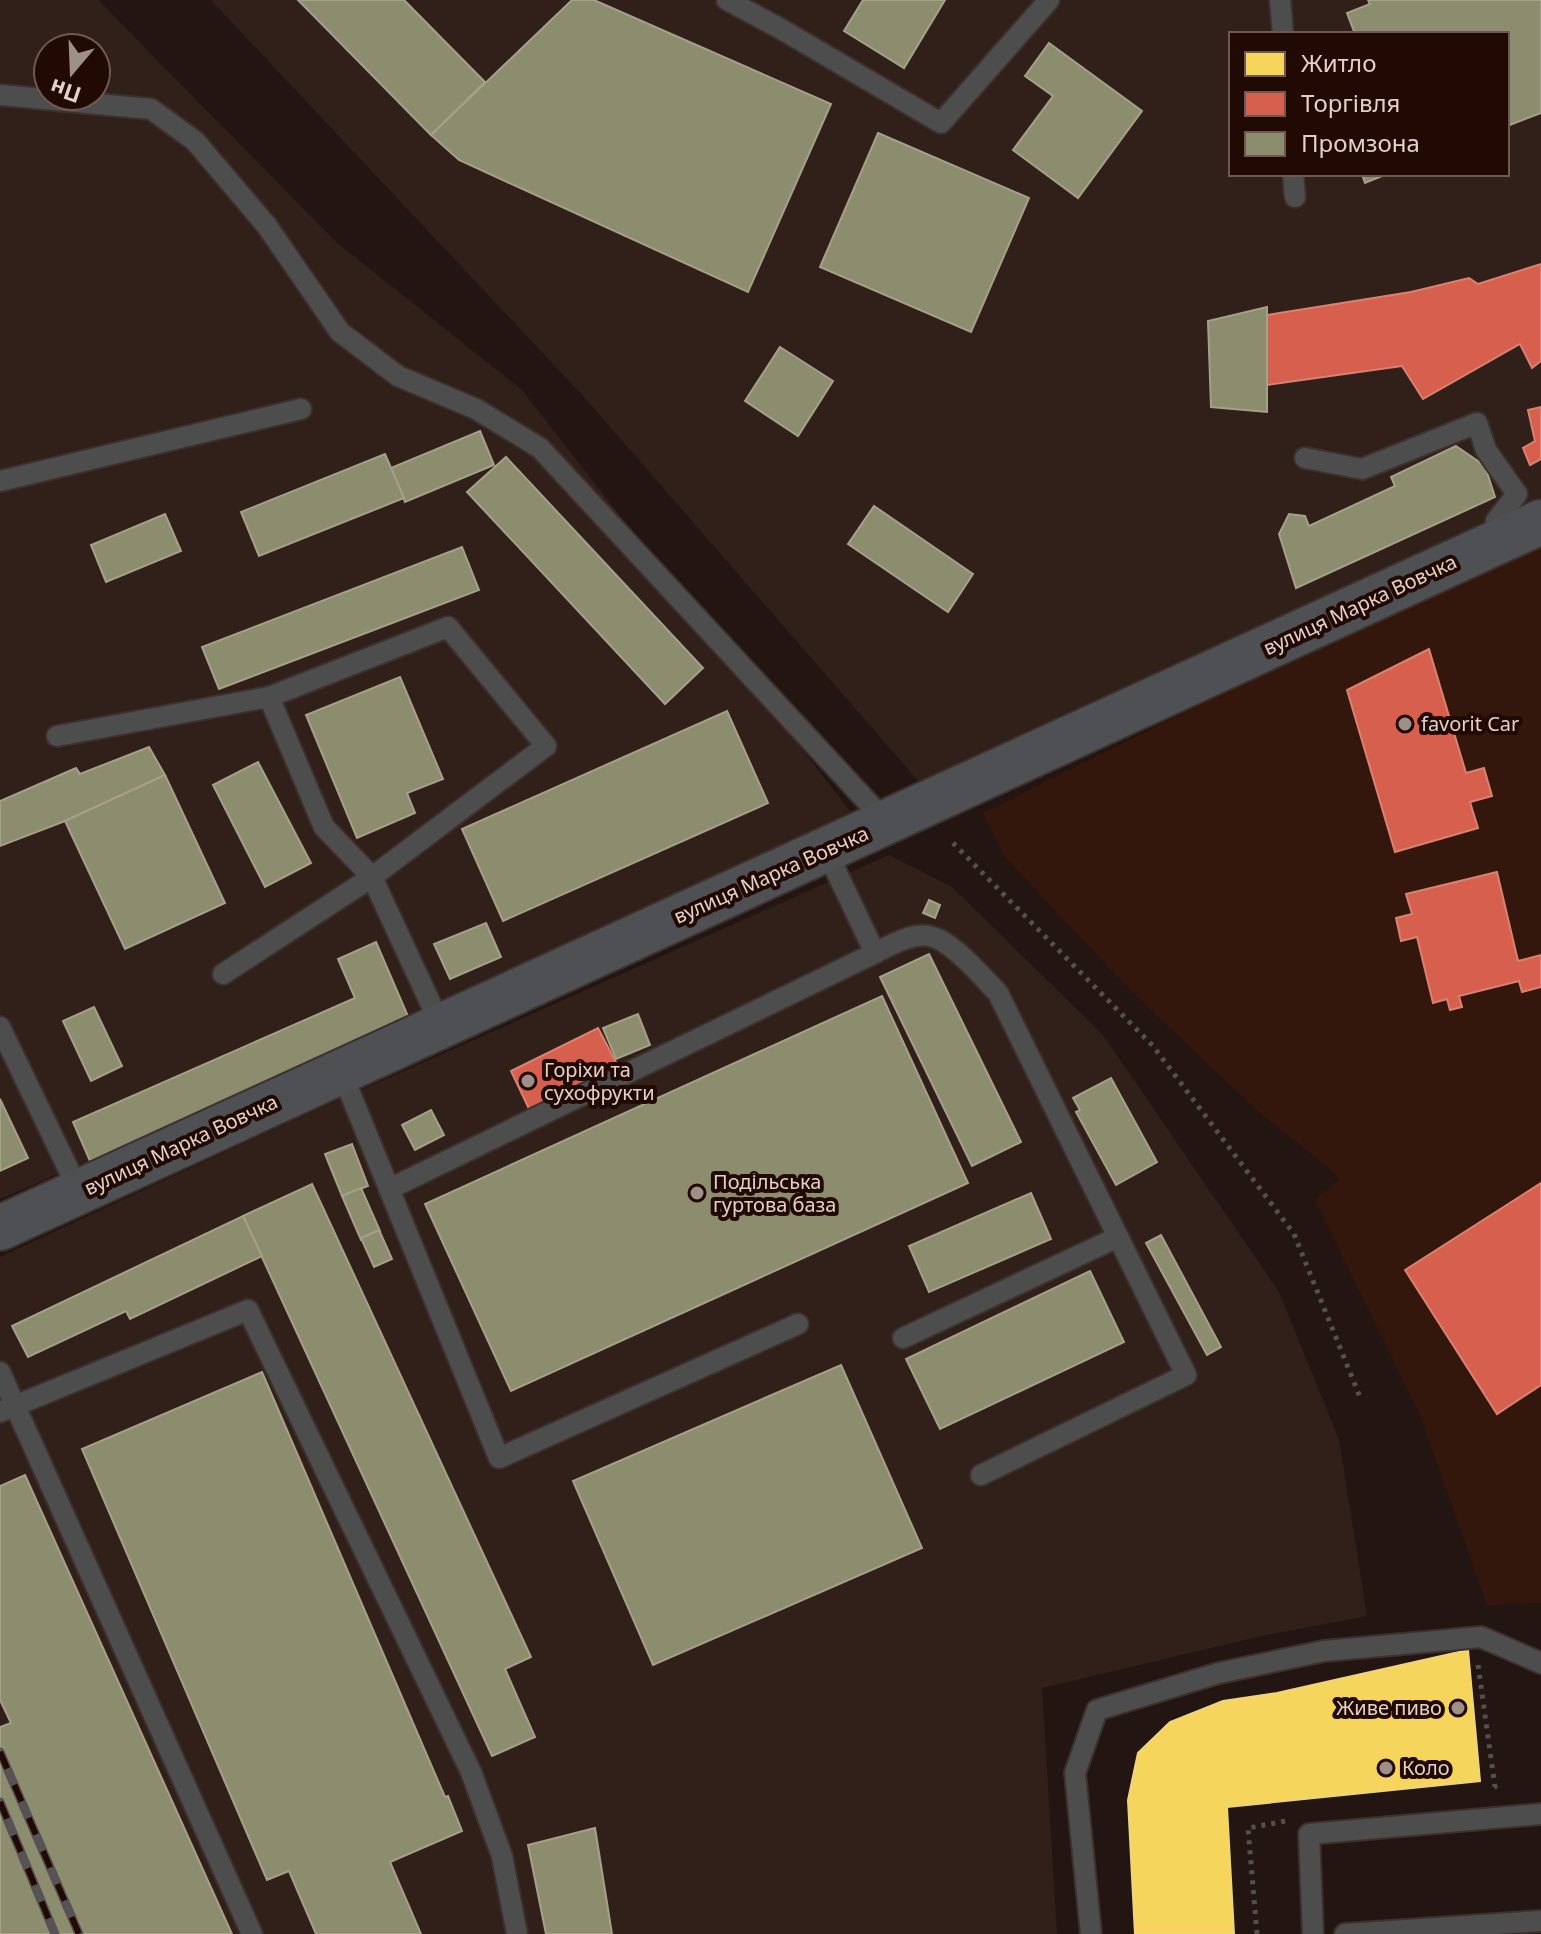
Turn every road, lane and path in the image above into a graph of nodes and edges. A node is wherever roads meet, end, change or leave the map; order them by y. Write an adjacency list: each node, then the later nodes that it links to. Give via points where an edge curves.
1 (727, 0): 2 (lane, via 941,123)
2 (1049, 0)
3 (1280, 0): 4 (lane)
4 (1283, 32)
5 (0, 95): 14 (lane, via 151,109 195,141 267,226 340,332 398,376 476,409 540,448)
6 (1293, 176): 7 (lane)
7 (1295, 197)
8 (301, 409): 10 (lane)
9 (1305, 458): 11 (lane, via 1362,469 1477,423 1486,450 1517,494 1496,521)
10 (0, 481)
11 (1523, 531): 14 (main road, вулиця Марка Вовчка)
12 (269, 697): 13 (lane); 17 (lane, via 324,827); 17 (lane, via 448,627 546,746)
13 (57, 736)
14 (887, 823): 16 (main road, вулиця Марка Вовчка)
15 (953, 843): 30 (path, via 1153,1046 1294,1234)
16 (826, 850): 18 (lane); 20 (main road, вулиця Марка Вовчка)
17 (372, 877): 19 (lane); 20 (lane)
18 (875, 953): 23 (lane); 26 (lane, via 902,940 930,936 952,948 998,993)
19 (223, 974)
20 (441, 1026): 22 (main road, вулиця Марка Вовчка)
21 (0, 1027): 24 (lane)
22 (341, 1071): 23 (lane); 24 (main road, вулиця Марка Вовчка)
23 (389, 1189): 27 (lane, via 499,1458)
24 (79, 1191): 25 (main road, вулиця Марка Вовчка)
25 (0, 1228)
26 (1118, 1237): 28 (lane); 32 (lane, via 1186,1375)
27 (798, 1324)
28 (903, 1338)
29 (0, 1372): 31 (lane)
30 (1360, 1397)
31 (8, 1409): 38 (lane); 39 (lane, via 248,1310 471,1772 502,1856)
32 (981, 1475)
33 (1478, 1659): 35 (path)
34 (1541, 1663): 40 (lane, via 1481,1637 1324,1651 1219,1673 1097,1710 1075,1773)
35 (1479, 1669)
36 (1541, 1814): 41 (lane, via 1309,1834)
37 (1541, 1921): 42 (lane)
38 (252, 1934)
39 (517, 1934)
40 (1091, 1934)
41 (1313, 1934)
42 (1345, 1934)

